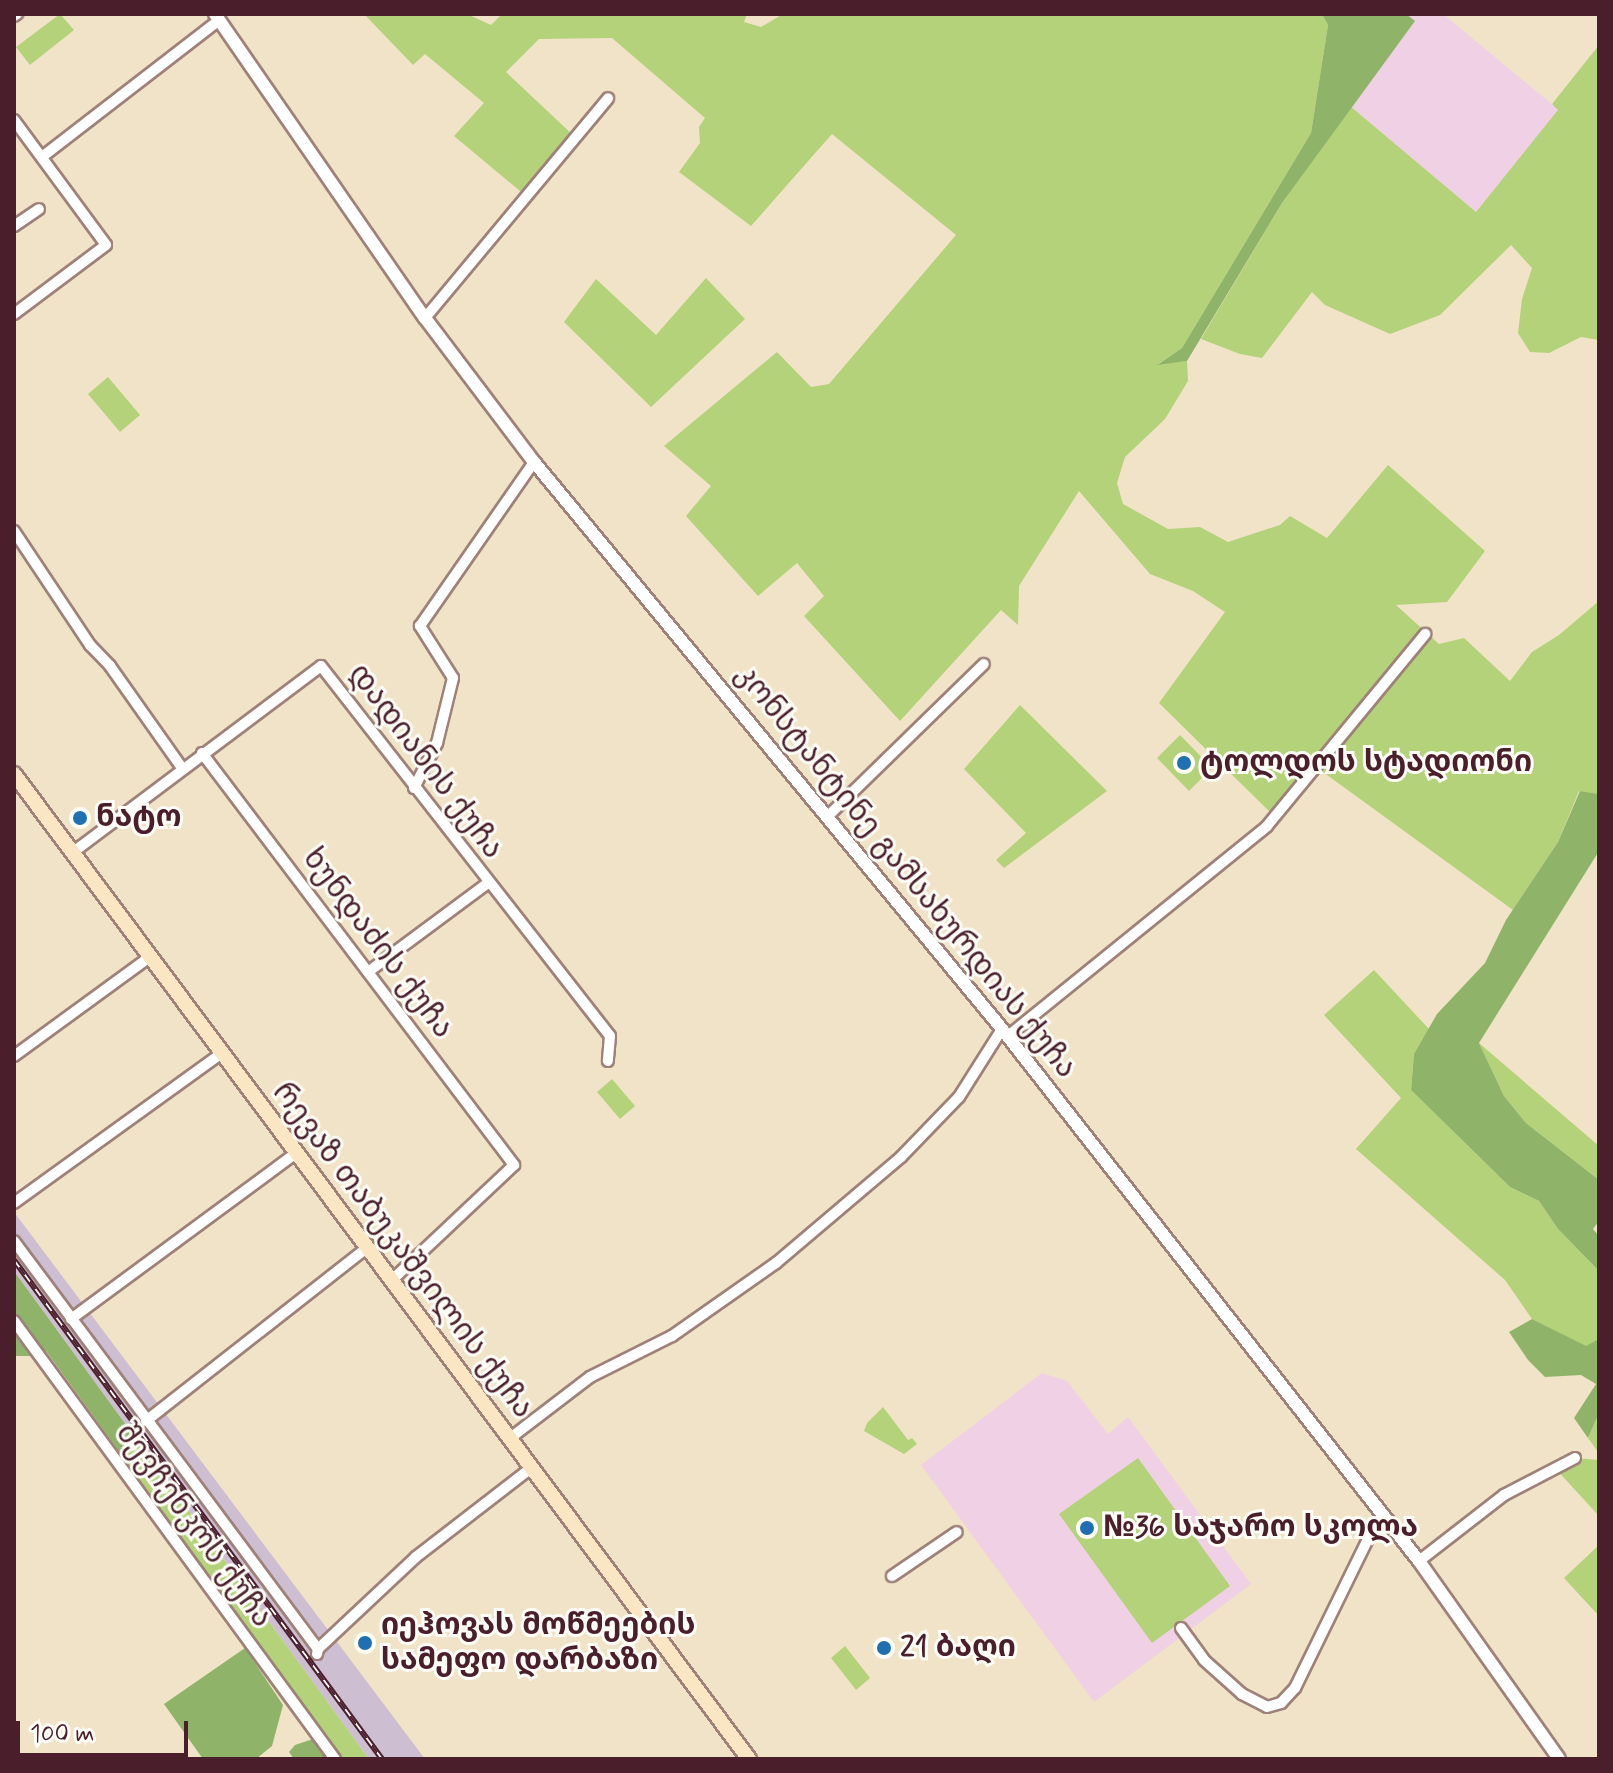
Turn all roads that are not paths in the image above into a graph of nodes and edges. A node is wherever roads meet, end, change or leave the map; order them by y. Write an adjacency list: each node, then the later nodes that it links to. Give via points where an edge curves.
1 (217, 17): 4 (street); 8 (street, კონსტანტინე გამსახურდიას ქუჩა)
2 (608, 98): 8 (street)
3 (14, 120): 4 (street)
4 (42, 157): 7 (street, via 106,245)
5 (39, 209): 6 (street)
6 (14, 226)
7 (14, 314)
8 (425, 318): 9 (street, კონსტანტინე გამსახურდიას ქუჩა)
9 (534, 462): 16 (street, via 420,626 453,678 437,743); 17 (street, კონსტანტინე გამსახურდიას ქუჩა)
10 (14, 531): 14 (street)
11 (1425, 634): 22 (street, via 1267,826)
12 (984, 664): 17 (street)
13 (202, 753): 14 (street, დადიანის ქუჩა); 16 (street, დადიანის ქუჩა, via 321,666); 21 (street, ხუნდაძის ქუჩა)
14 (182, 768): 18 (street, დადიანის ქუჩა)
15 (14, 774): 18 (main road, რევაზ თაბუკაშვილის ქუჩა)
16 (414, 788): 19 (street, დადიანის ქუჩა)
17 (827, 817): 22 (street, კონსტანტინე გამსახურდიას ქუჩა)
18 (72, 853): 20 (main road, რევაზ თაბუკაშვილის ქუჩა)
19 (488, 883): 21 (street); 25 (street, დადიანის ქუჩა, via 610,1036)
20 (150, 957): 23 (main road, რევაზ თაბუკაშვილის ქუჩა); 24 (street)
21 (368, 972): 30 (street, ხუნდაძის ქუჩა, via 514,1165)
22 (1005, 1033): 34 (street, via 959,1097 901,1157 776,1263 672,1336 590,1377); 37 (street, კონსტანტინე გამსახურდიას ქუჩა)
23 (222, 1053): 26 (main road, რევაზ თაბუკაშვილის ქუჩა); 27 (street)
24 (14, 1056)
25 (608, 1061)
26 (296, 1153): 29 (main road, რევაზ თაბუკაშვილის ქუჩა); 31 (street)
27 (14, 1203)
28 (14, 1241): 31 (street)
29 (367, 1248): 30 (main road, რევაზ თაბუკაშვილის ქუჩა); 33 (street)
30 (391, 1281): 34 (main road, რევაზ თაბუკაშვილის ქუჩა)
31 (71, 1319): 33 (street)
32 (14, 1321): 42 (street, შევჩენკოს ქუჩა)
33 (146, 1421): 36 (street, via 318,1651 416,1557)
34 (509, 1439): 36 (main road, რევაზ თაბუკაშვილის ქუჩა)
35 (1575, 1458): 39 (street, via 1504,1495)
36 (531, 1468): 43 (main road, რევაზ თაბუკაშვილის ქუჩა)
37 (1386, 1520): 39 (street, კონსტანტინე გამსახურდიას ქუჩა); 41 (street, via 1369,1537 1295,1688 1281,1703 1267,1707 1242,1694 1204,1660)
38 (957, 1532): 40 (street)
39 (1419, 1561): 44 (street, კონსტანტინე გამსახურდიას ქუჩა)
40 (892, 1576)
41 (1181, 1628)
42 (335, 1759)
43 (749, 1759)
44 (1559, 1759)

